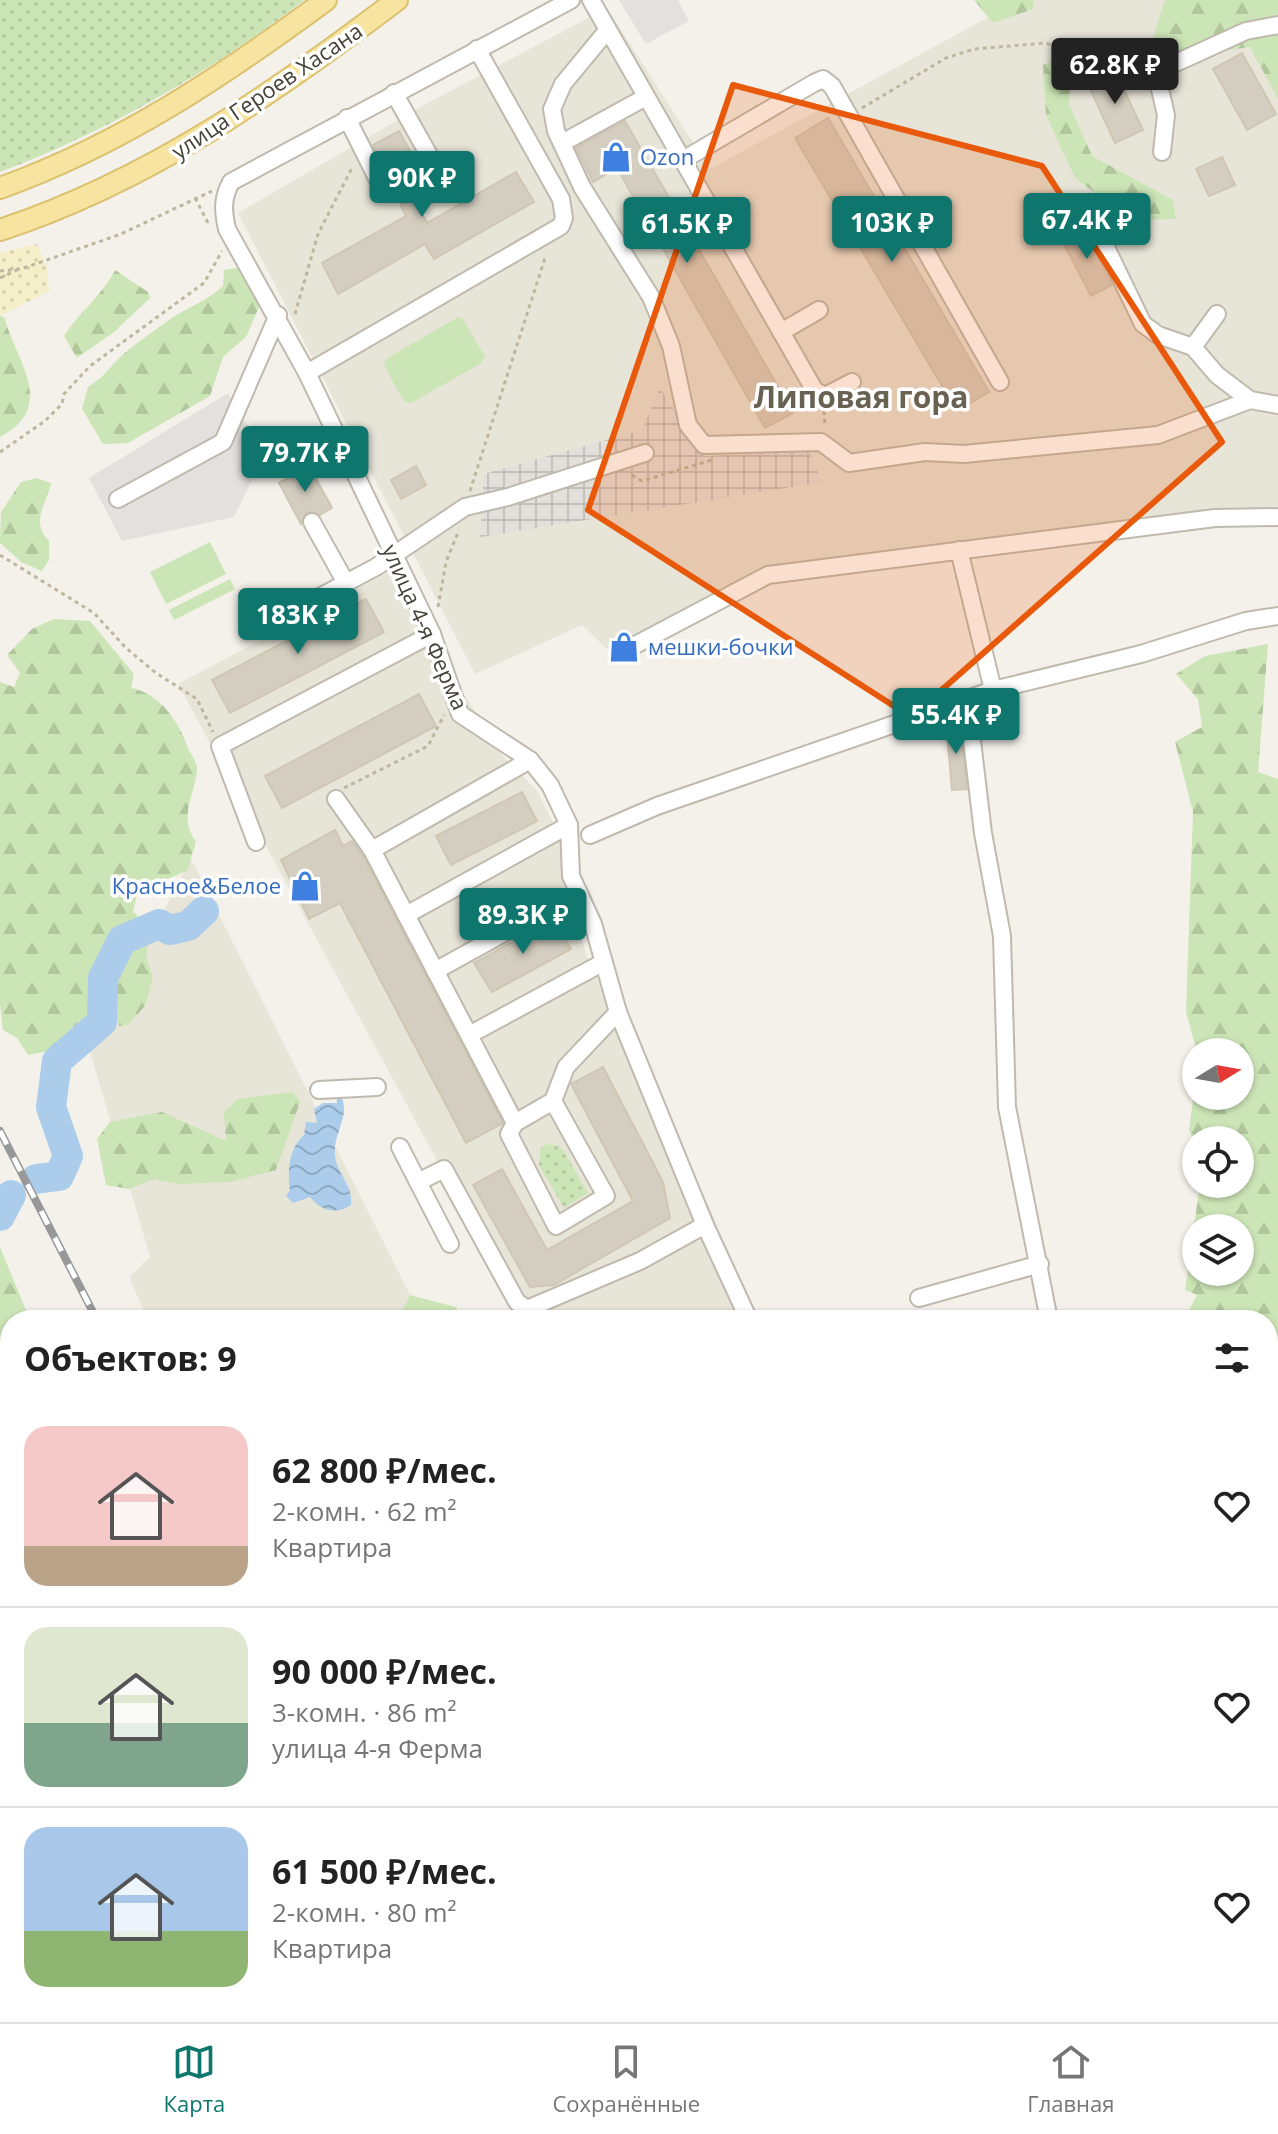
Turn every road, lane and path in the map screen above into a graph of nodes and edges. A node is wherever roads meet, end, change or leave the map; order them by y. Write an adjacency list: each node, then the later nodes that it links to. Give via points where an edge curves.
1 (326, 0): 19 (main road, улица Героев Хасана, via 201,90 83,153)
2 (397, 0): 23 (main road, улица Героев Хасана, via 225,125 58,211)
3 (571, 0): 7 (street, улица 4-я Ферма)
4 (591, 0): 6 (street)
5 (1278, 25): 9 (street, via 1246,31)
6 (606, 32): 11 (street); 14 (street, via 563,84 552,109)
7 (477, 49): 10 (street, улица 4-я Ферма); 24 (street, via 561,199 564,218)
8 (1108, 60): 9 (street); 12 (path, via 1045,43 974,49 946,58)
9 (1156, 72): 16 (street, via 1166,115)
10 (394, 93): 13 (street, улица 4-я Ферма); 18 (street)
11 (646, 97): 14 (street); 17 (street)
12 (849, 116): 17 (street, via 823,79); 37 (street)
13 (347, 118): 15 (street); 31 (street, улица 4-я Ферма, via 231,182 223,198 227,229)
14 (562, 143): 42 (street, via 582,187 651,297 671,346 688,425 704,445)
15 (362, 149): 20 (street); 33 (path, via 318,234)
16 (1162, 152)
17 (683, 160): 32 (street)
18 (443, 180)
19 (0, 188)
20 (384, 192)
21 (1087, 208): 34 (street, via 1143,324)
22 (209, 225): 26 (path, via 195,198 121,234)
23 (0, 230)
24 (553, 232): 35 (street); 47 (path)
25 (216, 238): 43 (path, via 222,252 204,283 90,366 54,413)
26 (21, 269): 27 (path); 28 (path)
27 (0, 271)
28 (0, 278)
29 (819, 310): 32 (street)
30 (1217, 314): 34 (street)
31 (278, 315): 33 (street, улица 4-я Ферма); 46 (street, via 223,442)
32 (781, 332): 36 (street, via 818,395)
33 (289, 337): 35 (street, улица 4-я Ферма)
34 (1193, 347): 38 (street, via 1217,375)
35 (307, 373): 51 (street, улица 4-я Ферма)
36 (852, 382)
37 (1000, 382)
38 (1250, 400): 39 (street); 42 (street, via 1158,435 964,454 925,452 849,463 821,442)
39 (1278, 405)
40 (823, 409): 41 (path)
41 (827, 419)
42 (726, 447): 45 (path, via 709,463 642,481)
43 (0, 452)
44 (645, 453): 45 (street)
45 (612, 464): 47 (street)
46 (118, 499)
47 (465, 507): 51 (street); 56 (path)
48 (1278, 517): 50 (street, via 1215,518)
49 (312, 522): 53 (street)
50 (959, 550): 57 (street, via 768,575); 58 (street)
51 (392, 554): 53 (street); 56 (street, улица 4-я Ферма)
52 (0, 555): 61 (path, via 94,613 146,665 197,699)
53 (346, 583): 55 (street)
54 (1278, 616): 58 (street)
55 (278, 619)
56 (429, 628): 59 (street, улица 4-я Ферма); 61 (street)
57 (620, 653)
58 (993, 690): 60 (street)
59 (452, 698): 62 (street, улица 4-я Ферма, via 460,714); 63 (path, via 428,746)
60 (967, 699): 65 (street, via 657,806); 82 (street, via 1002,936 1007,1107)
61 (220, 746): 66 (street)
62 (530, 760): 64 (street, улица 4-я Ферма, via 550,785); 67 (street)
63 (338, 794): 67 (street)
64 (569, 825): 68 (street, улица 4-я Ферма); 69 (street)
65 (590, 835)
66 (256, 842)
67 (372, 850): 69 (street)
68 (576, 893): 70 (street, улица 4-я Ферма, via 593,924); 71 (street)
69 (406, 915): 71 (street)
70 (604, 962): 72 (street, улица 4-я Ферма); 73 (street)
71 (435, 971): 73 (street)
72 (618, 1012): 76 (street, via 566,1067); 80 (street, улица 4-я Ферма)
73 (469, 1035): 77 (street)
74 (377, 1087): 75 (street)
75 (319, 1090)
76 (553, 1101): 77 (street); 77 (street, via 606,1196 556,1226 509,1134)
77 (515, 1123)
78 (400, 1147): 79 (street)
79 (418, 1182): 81 (street); 84 (street, via 444,1169 517,1302)
80 (705, 1225): 85 (street); 86 (street, улица 4-я Ферма)
81 (450, 1244)
82 (1040, 1264): 83 (street); 87 (street)
83 (919, 1298)
84 (529, 1310)
85 (543, 1310)
86 (744, 1310)
87 (1047, 1310)

